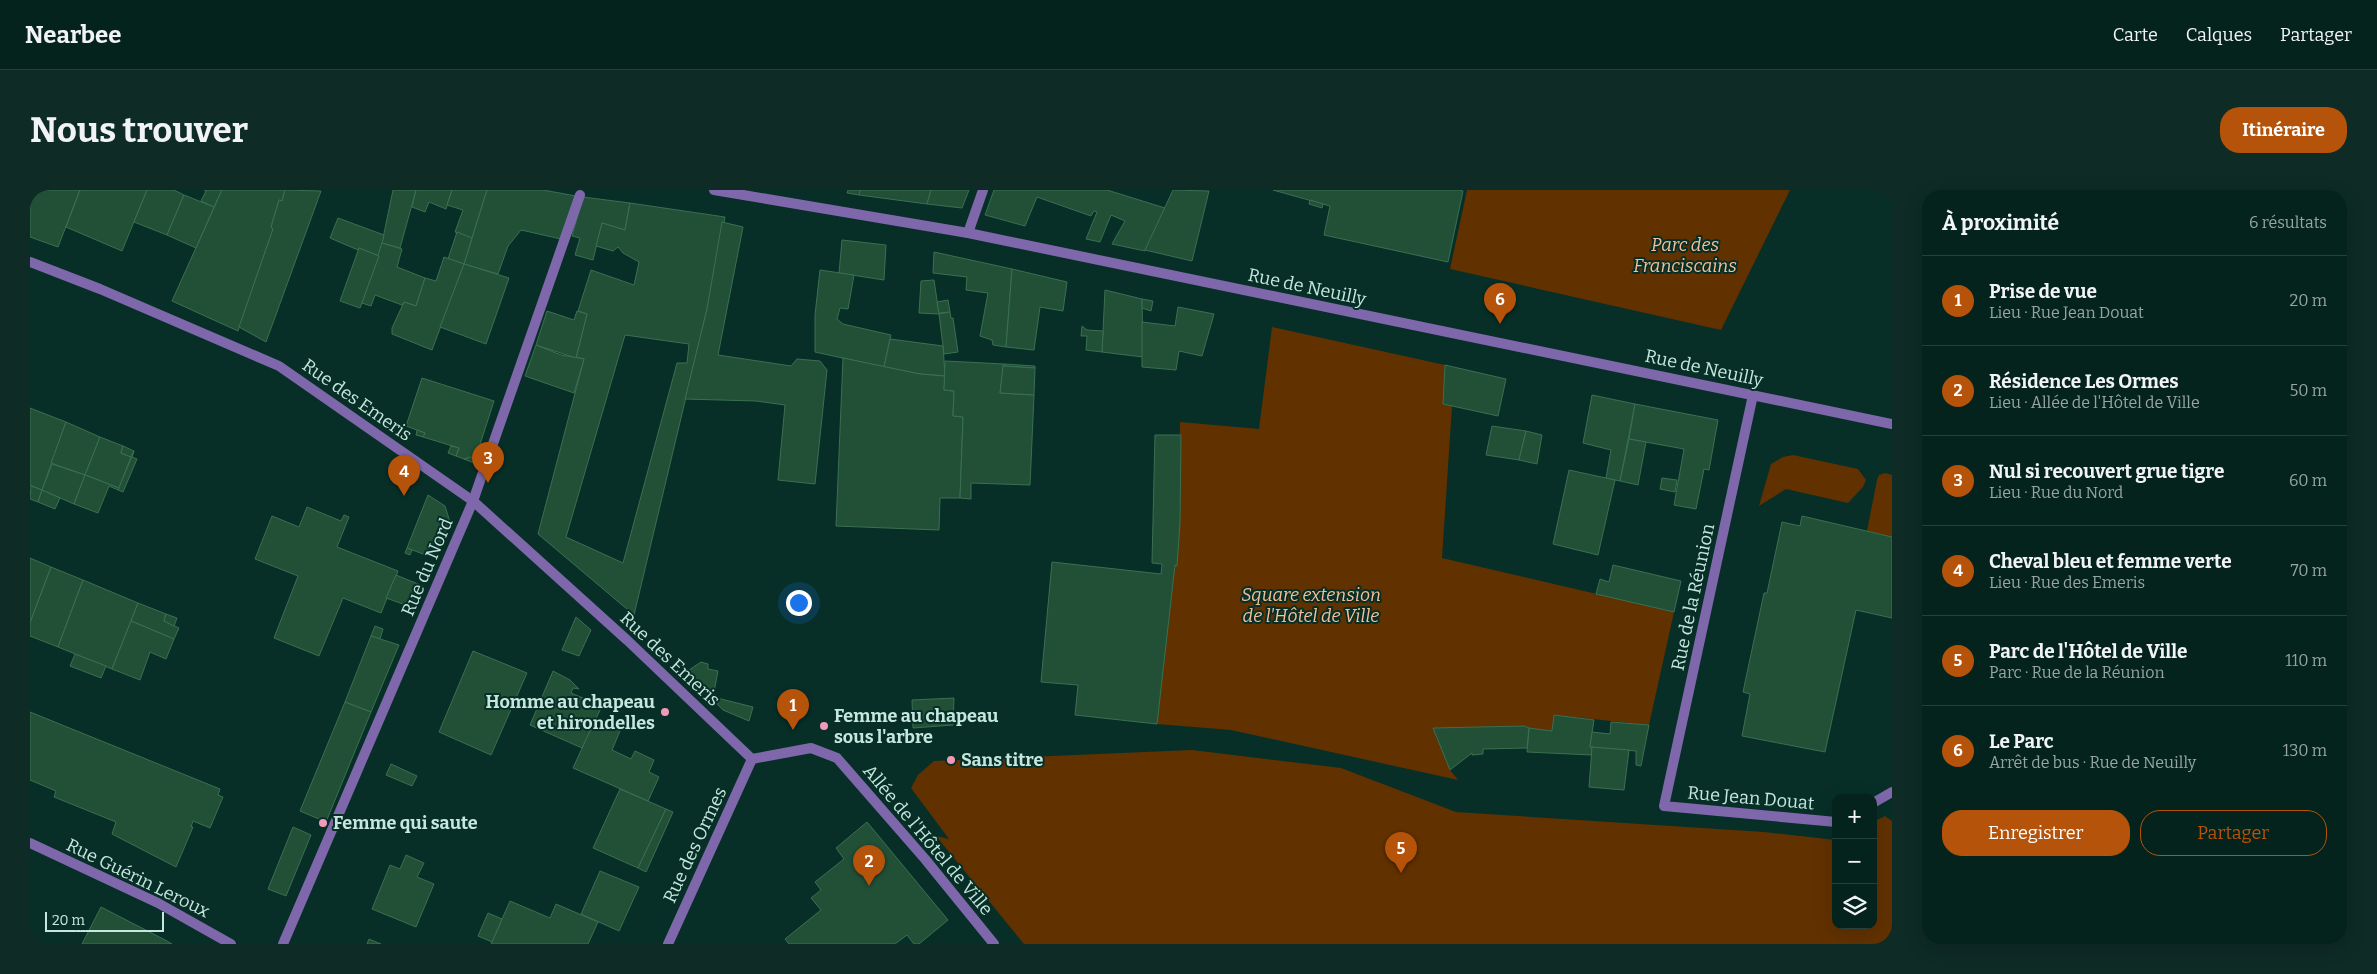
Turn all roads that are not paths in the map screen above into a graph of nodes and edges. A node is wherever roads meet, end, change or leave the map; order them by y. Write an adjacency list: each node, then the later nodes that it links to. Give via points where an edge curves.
1 (714, 190): 4 (street, Rue de Neuilly)
2 (983, 190): 4 (street)
3 (580, 195): 8 (street, Rue du Nord)
4 (968, 233): 6 (street, Rue de Neuilly)
5 (30, 262): 8 (street, Rue des Emeris, via 279,366)
6 (1754, 395): 7 (street, Rue de Neuilly); 12 (street, Rue de la Réunion)
7 (1892, 424)
8 (473, 501): 9 (street, Rue des Emeris, via 627,640); 16 (street, Rue du Nord)
9 (752, 759): 17 (street, Rue des Ormes); 18 (street, Allée de l'Hôtel de Ville, via 811,748 837,758 925,858)
10 (1892, 792): 11 (street)
11 (1877, 801)
12 (1664, 806): 13 (street, Rue Jean Douat)
13 (1832, 822)
14 (30, 843): 15 (street, Rue Guérin Leroux, via 158,903)
15 (231, 944)
16 (283, 944)
17 (668, 944)
18 (994, 944)

